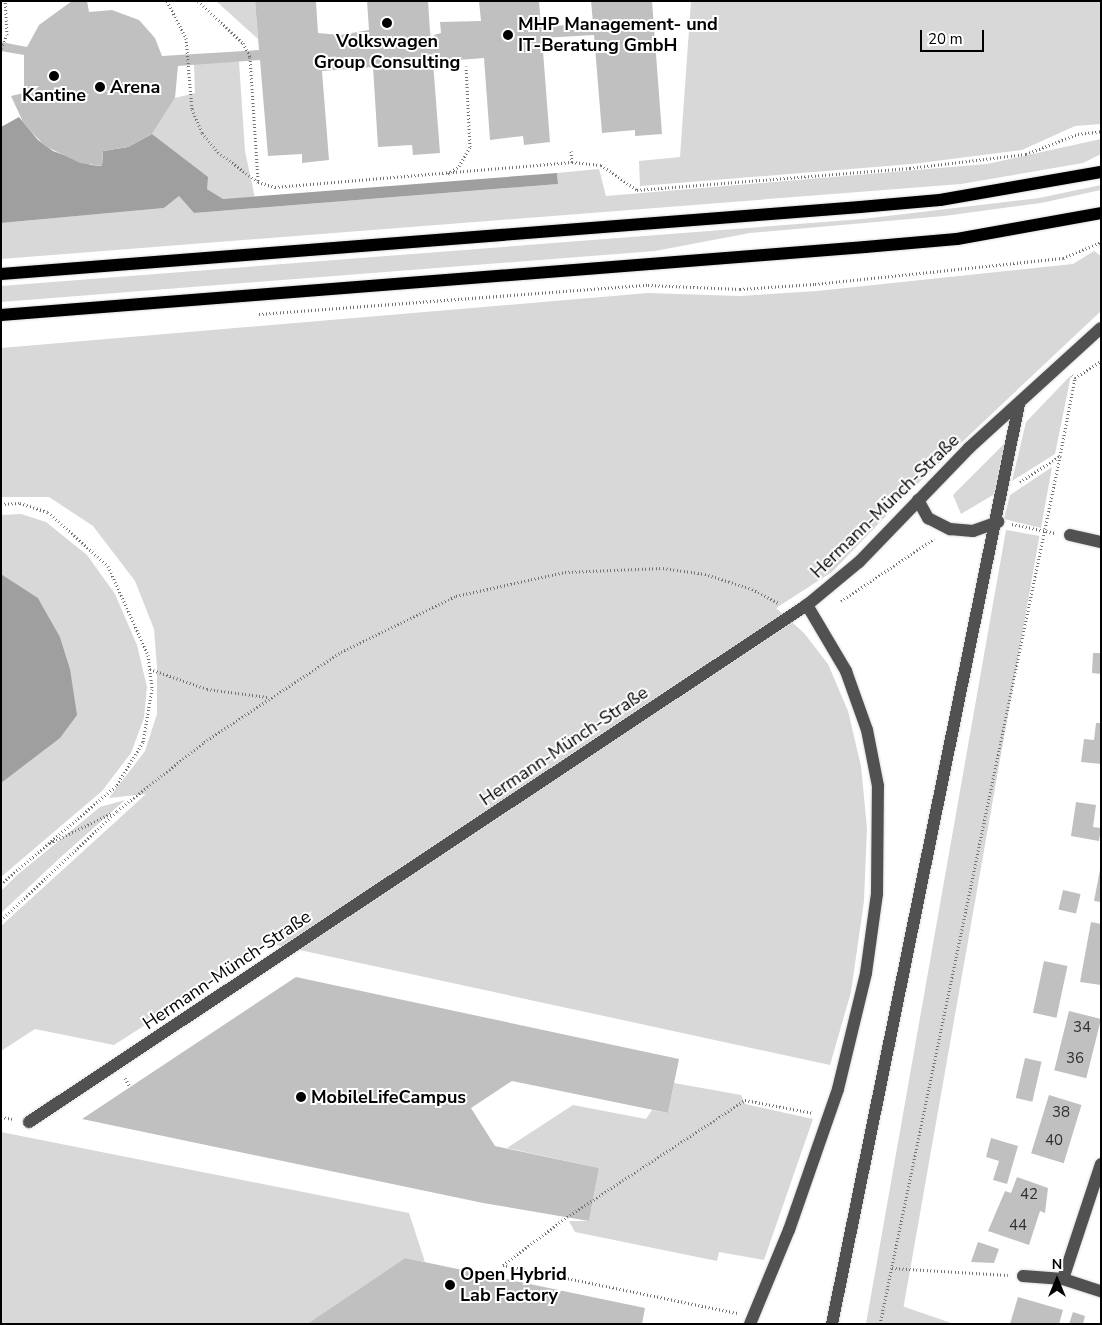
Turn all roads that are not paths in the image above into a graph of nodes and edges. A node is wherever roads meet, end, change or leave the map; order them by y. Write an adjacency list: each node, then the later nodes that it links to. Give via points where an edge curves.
1 (1101, 172): 3 (main road, via 940,200)
2 (1101, 213): 4 (main road, via 957,239 865,248)
3 (1, 274)
4 (1, 315)
5 (1101, 328): 7 (street, Hermann-Münch-Straße)
6 (1101, 341): 7 (street, Hermann-Münch-Straße)
7 (1078, 348): 8 (street, Hermann-Münch-Straße)
8 (1019, 404): 9 (street, Hermann-Münch-Straße); 10 (street)
9 (918, 500): 10 (street, via 928,518 950,529 974,531); 13 (street, Hermann-Münch-Straße, via 859,562)
10 (998, 522): 20 (street)
11 (1070, 535): 12 (street)
12 (1101, 542)
13 (806, 605): 14 (street, Hermann-Münch-Straße); 19 (street, via 846,671 868,730 878,786 878,886 866,973 838,1089 792,1222)
14 (29, 1122)
15 (1101, 1164): 17 (street)
16 (1023, 1276): 17 (street)
17 (1063, 1279): 18 (street)
18 (1101, 1291)
19 (750, 1324)
20 (832, 1324)

